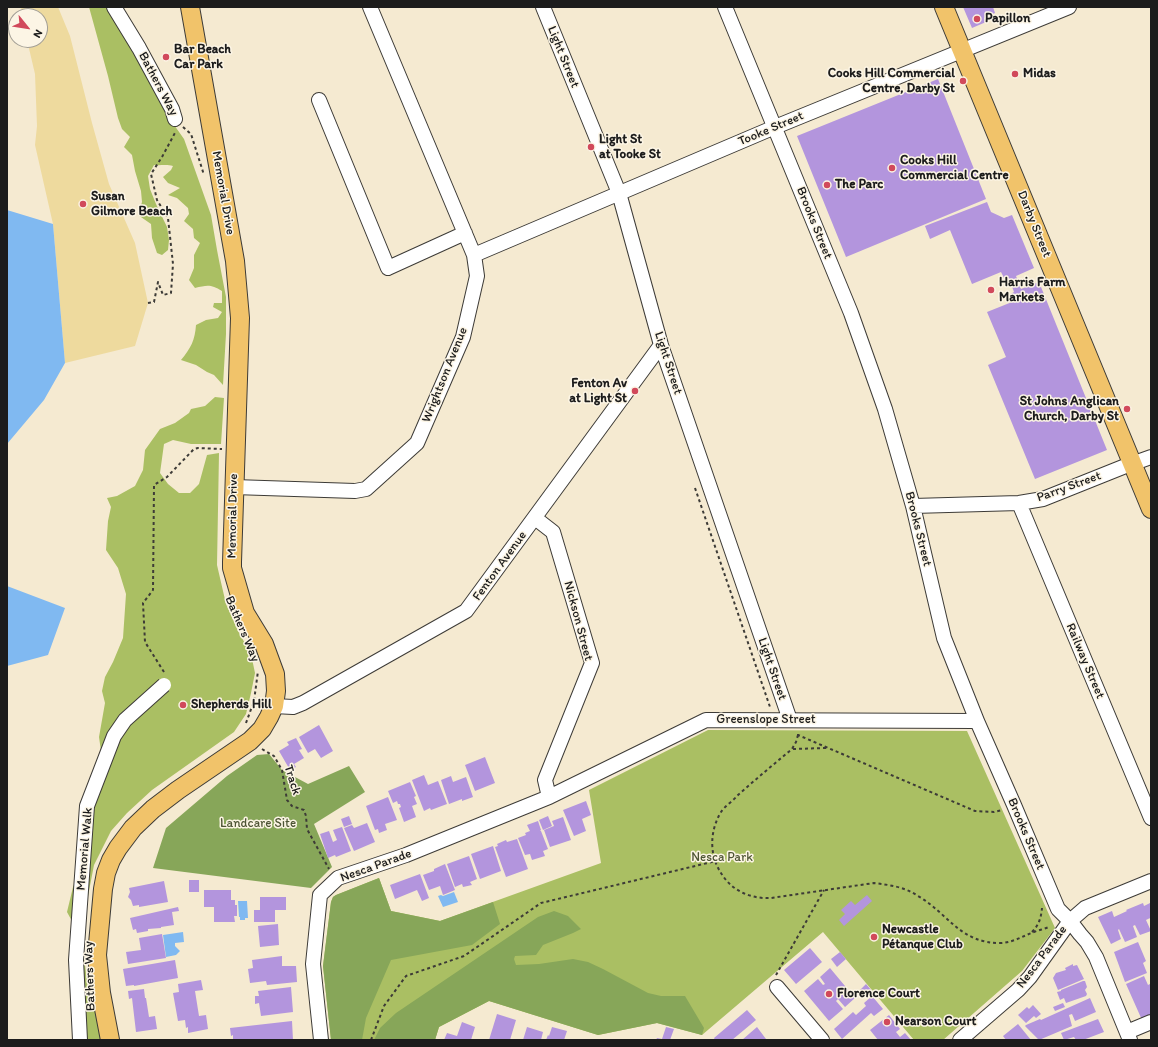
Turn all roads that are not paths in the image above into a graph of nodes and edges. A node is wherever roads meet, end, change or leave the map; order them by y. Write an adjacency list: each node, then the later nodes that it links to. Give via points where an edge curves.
1 (114, 7): 10 (street, Bathers Way)
2 (190, 7): 18 (main road, Memorial Drive, via 235,261 240,318)
3 (370, 7): 13 (street, Wrightson Avenue)
4 (542, 7): 12 (street, Light Street)
5 (725, 7): 11 (street, Brooks Street)
6 (944, 7): 8 (main road, Darby Street)
7 (1069, 7): 8 (street, Tooke Street)
8 (962, 51): 11 (street, Tooke Street); 17 (main road, Darby Street)
9 (319, 100): 13 (street, via 388,268)
10 (178, 122)
11 (775, 127): 12 (street, Tooke Street); 20 (street, Brooks Street, via 851,313 885,409)
12 (619, 193): 14 (street, Tooke Street); 15 (street, Light Street)
13 (465, 233): 14 (street, Wrightson Avenue)
14 (474, 254): 18 (street, Wrightson Avenue, via 477,276 463,337 417,443 366,489 360,491)
15 (661, 345): 22 (street, Fenton Avenue); 26 (street, Light Street)
16 (1151, 457): 17 (street, Parry Street)
17 (1133, 464): 19 (street, Parry Street, via 1043,499); 21 (main road, Darby Street)
18 (234, 487): 24 (main road, Memorial Drive, via 232,568 245,613 264,644 275,674)
19 (1019, 503): 20 (street, Parry Street); 28 (street, Railway Street)
20 (913, 506): 25 (street, Brooks Street, via 944,638)
21 (1151, 508)
22 (535, 518): 24 (street, Fenton Avenue, via 466,611 303,703 294,707); 27 (street, Nickson Street, via 553,532 592,663 545,780)
23 (164, 685): 34 (street, Memorial Walk, bridge, via 125,720 114,736 87,806 76,960)
24 (274, 706): 35 (main road, Memorial Drive, via 262,729 250,741 147,814 125,837 112,860 103,889 97,955)
25 (977, 720): 26 (street, Greenslope Street); 30 (street, Brooks Street, via 1058,909)
26 (794, 725): 27 (street, Greenslope Street, via 706,720)
27 (549, 797): 36 (street, Nesca Parade, via 406,855 338,878 320,895 313,964)
28 (1151, 818)
29 (1151, 881): 30 (street, Nesca Parade, via 1085,908)
30 (1070, 921): 33 (street, Brooks Street, via 1096,957); 38 (street, Nesca Parade, via 1018,990)
31 (776, 981): 37 (street)
32 (1151, 1022): 33 (street)
33 (1128, 1036)
34 (80, 1040)
35 (110, 1040)
36 (321, 1040)
37 (822, 1040)
38 (960, 1040)

